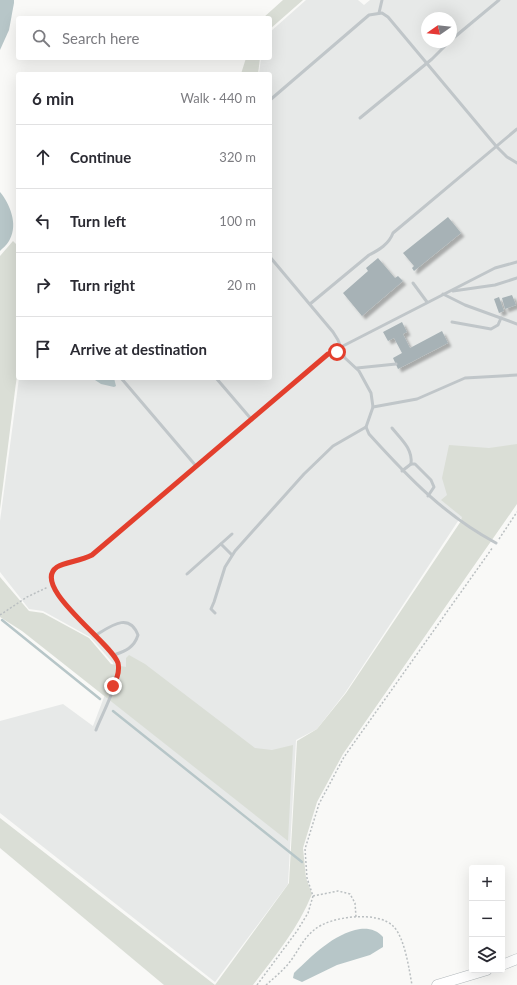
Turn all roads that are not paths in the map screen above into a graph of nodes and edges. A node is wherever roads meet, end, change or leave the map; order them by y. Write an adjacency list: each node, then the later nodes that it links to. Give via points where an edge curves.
1 (382, 0): 3 (lane)
2 (499, 0): 4 (lane)
3 (379, 13): 6 (lane, via 388,17); 7 (lane, via 369,15)
4 (457, 35)
5 (442, 48): 6 (lane)
6 (426, 63): 8 (lane); 10 (lane)
7 (272, 98)
8 (360, 118)
9 (517, 129): 10 (lane)
10 (496, 146): 11 (lane); 19 (lane, via 392,233 391,239 377,251)
11 (517, 163)
12 (272, 259): 19 (lane)
13 (517, 262): 16 (lane, via 495,268)
14 (517, 278): 16 (lane, via 495,285)
15 (413, 283): 18 (lane)
16 (450, 291): 17 (lane)
17 (443, 294): 18 (lane); 20 (lane)
18 (428, 302): 23 (lane)
19 (310, 304): 23 (lane, via 333,332)
20 (501, 318): 21 (lane, via 498,325 491,329); 22 (lane)
21 (452, 322)
22 (517, 324)
23 (341, 347): 24 (lane)
24 (342, 352): 26 (lane); 31 (lane, via 328,354)
25 (396, 364): 26 (lane)
26 (357, 368): 30 (lane, via 371,393)
27 (517, 375): 30 (lane, via 464,378 417,400)
28 (123, 380): 35 (lane)
29 (218, 380): 31 (lane)
30 (373, 407): 32 (lane)
31 (252, 420): 35 (lane)
32 (366, 427): 36 (lane, via 369,434); 41 (lane, via 333,446 304,474)
33 (392, 428): 34 (lane, via 409,450)
34 (411, 464): 36 (lane); 37 (lane, via 415,464 431,480 434,487)
35 (196, 466): 44 (lane, via 92,555 57,567 51,575 52,585 59,597)
36 (402, 471): 37 (lane)
37 (428, 496): 39 (lane, via 462,524)
38 (232, 534): 40 (lane)
39 (496, 543)
40 (221, 544): 41 (lane); 42 (lane)
41 (232, 555): 43 (lane, via 224,567 211,609)
42 (187, 574)
43 (215, 613)
44 (96, 635): 45 (lane); 45 (lane, via 117,623 124,622 133,626 138,635 136,642 132,647)
45 (114, 655): 46 (lane, via 118,663 118,677)
46 (96, 730)
47 (517, 959): 48 (highway)
48 (505, 964)
49 (477, 973): 50 (highway)
50 (437, 985)

